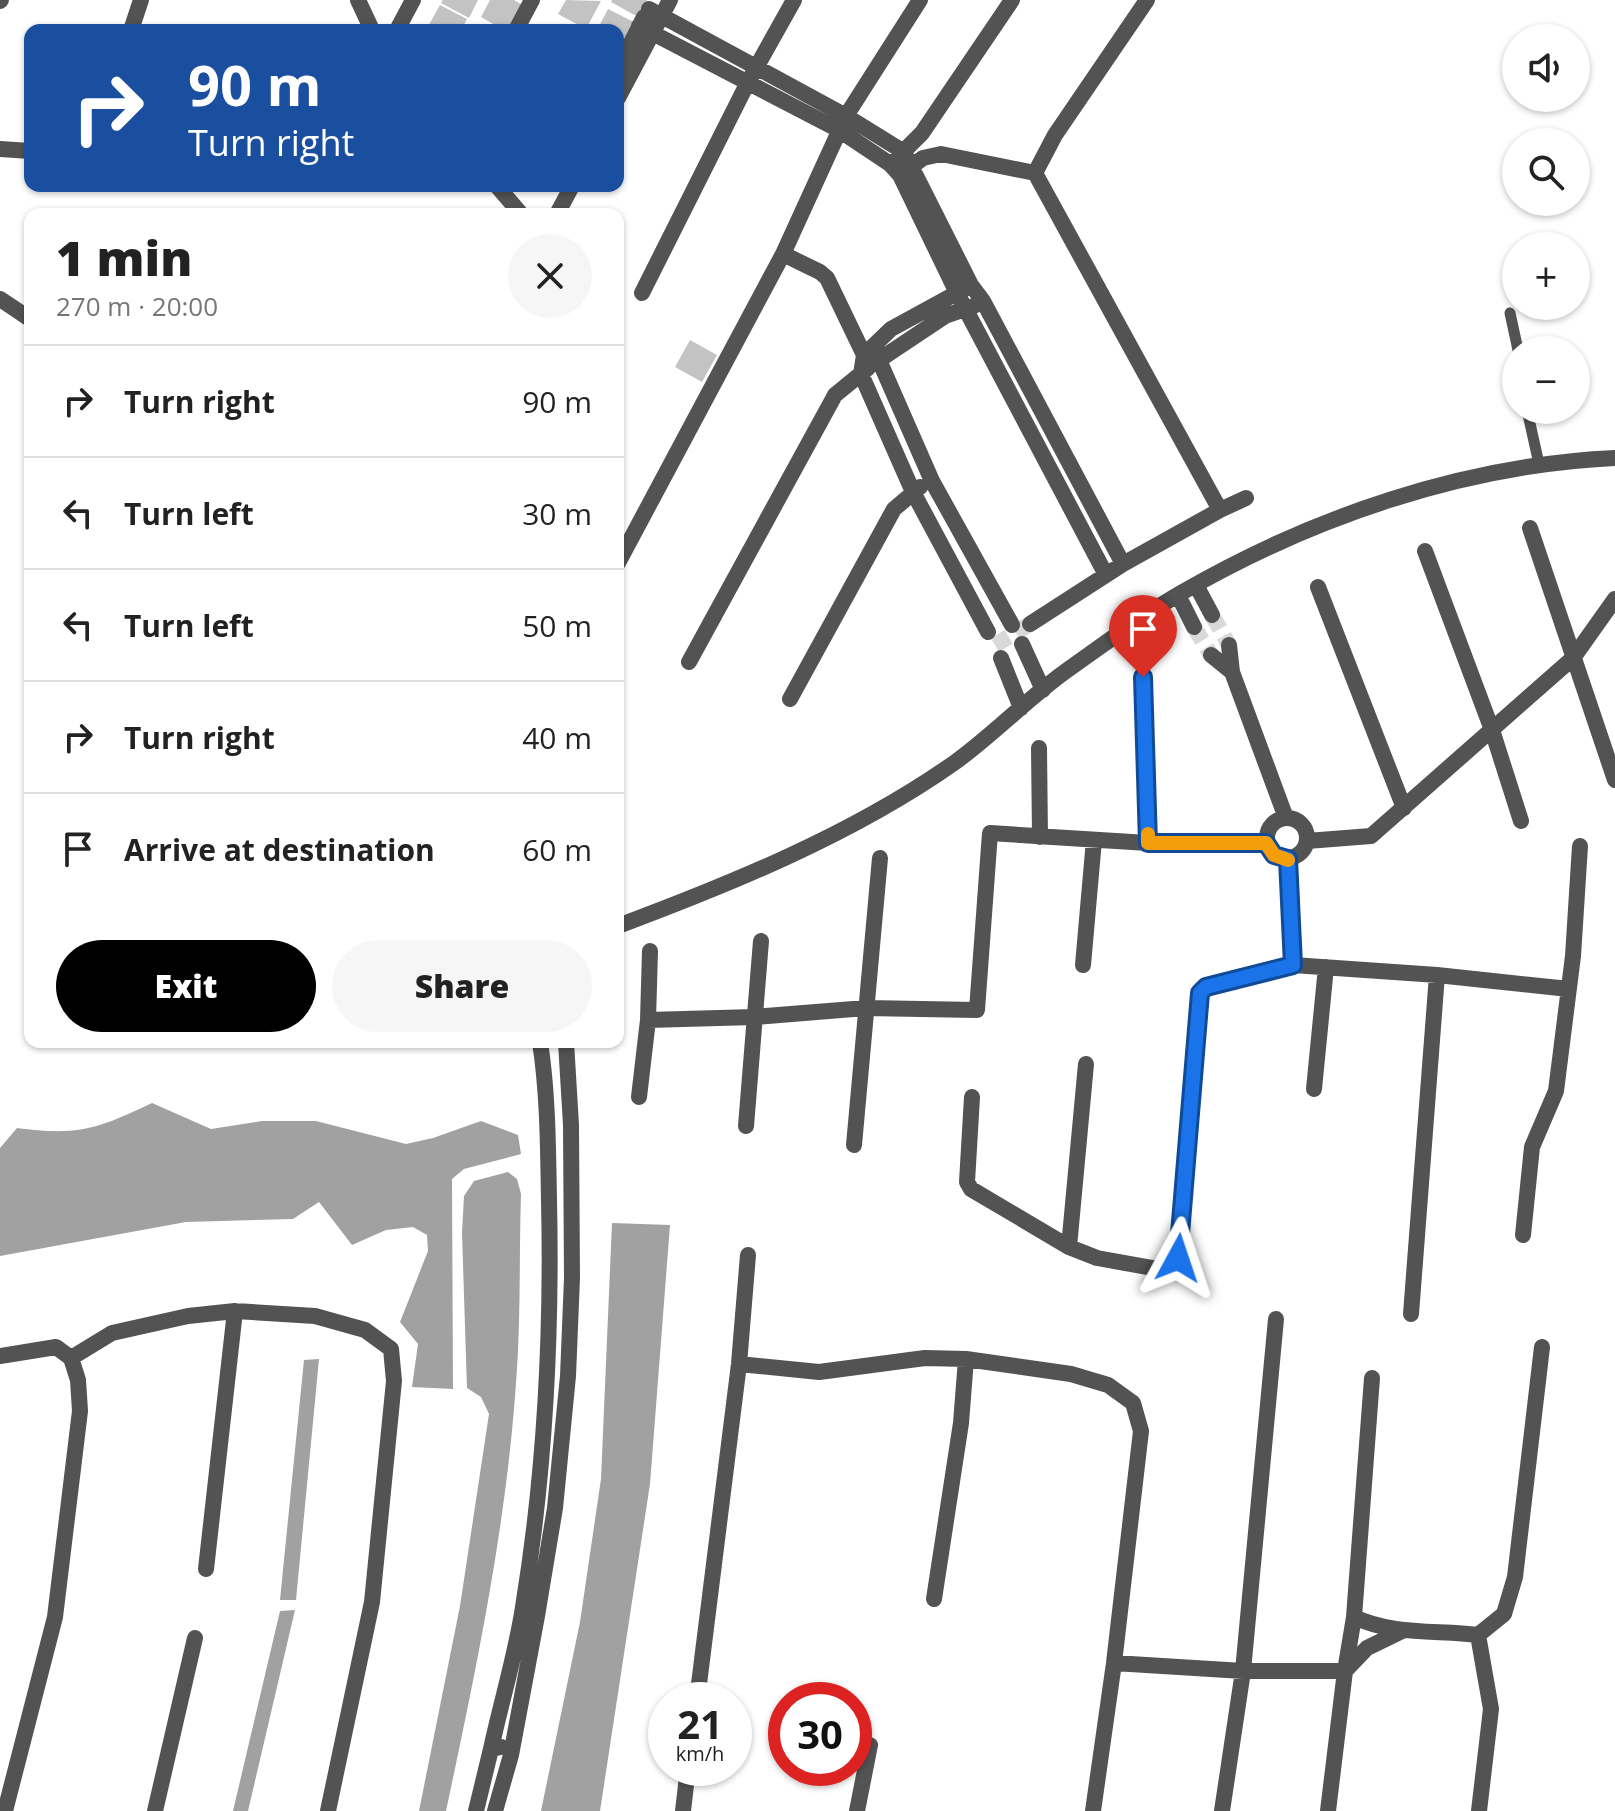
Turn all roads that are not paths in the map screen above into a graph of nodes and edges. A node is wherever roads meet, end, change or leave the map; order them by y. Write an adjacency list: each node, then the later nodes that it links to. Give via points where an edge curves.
1 (141, 0): 11 (street)
2 (358, 0): 12 (street)
3 (413, 0): 13 (street)
4 (532, 0): 14 (street)
5 (670, 0): 10 (street)
6 (794, 0): 17 (street)
7 (920, 0): 20 (street)
8 (1012, 0): 23 (street)
9 (1147, 0): 24 (street)
10 (654, 8): 15 (street); 17 (street)
11 (134, 24)
12 (369, 24)
13 (400, 24)
14 (519, 24)
15 (646, 29): 16 (street); 18 (street); 19 (street)
16 (624, 60)
17 (757, 68): 19 (street); 20 (street)
18 (624, 83)
19 (747, 84): 20 (street); 29 (street)
20 (843, 123): 23 (street); 27 (street)
21 (0, 149): 22 (street)
22 (24, 151)
23 (901, 164): 24 (street, via 941,154); 28 (street)
24 (1035, 173): 42 (street)
25 (502, 192): 26 (street)
26 (516, 208)
27 (783, 254): 34 (street, via 827,278); 45 (street)
28 (964, 289): 31 (street); 32 (street); 34 (street, via 891,329)
29 (642, 293)
30 (0, 299): 33 (street)
31 (983, 301): 32 (street); 46 (street)
32 (967, 310): 34 (street, via 945,316); 47 (street)
33 (24, 315)
34 (871, 358): 35 (street); 39 (street)
35 (861, 374): 40 (street); 60 (street, via 835,395)
36 (1530, 424): 38 (lane)
37 (1615, 458): 38 (street)
38 (1539, 464): 48 (street, via 1400,496 1299,534)
39 (932, 481): 40 (street); 47 (street, via 1021,624)
40 (913, 492): 54 (street); 64 (street, via 894,509)
41 (1246, 498): 42 (street)
42 (1220, 510): 46 (street)
43 (1530, 528): 59 (street)
44 (1425, 551): 66 (street)
45 (624, 552)
46 (1123, 564): 47 (street)
47 (1106, 575)
48 (1196, 585): 50 (street); 52 (street)
49 (1318, 587): 69 (street)
50 (1178, 595): 53 (street); 63 (street)
51 (1615, 599): 59 (street)
52 (1212, 615)
53 (1194, 627)
54 (988, 632)
55 (1022, 644): 63 (street)
56 (1229, 645): 61 (street)
57 (1211, 655): 61 (street)
58 (1001, 658): 65 (street)
59 (1573, 658): 66 (street); 68 (street)
60 (689, 662)
61 (1232, 672): 70 (street)
62 (1143, 677): 75 (street)
63 (1043, 690): 65 (street)
64 (790, 699)
65 (1021, 708): 80 (street, via 954,763 846,828)
66 (1492, 730): 69 (street); 71 (street)
67 (1039, 748): 72 (street)
68 (1615, 780)
69 (1404, 808): 74 (street, via 1371,836)
70 (1286, 818): 74 (street, via 1304,827); 76 (street, via 1273,823)
71 (1521, 821)
72 (1040, 837): 73 (street); 88 (street, via 990,833 977,1010)
73 (1094, 840): 75 (street); 83 (street)
74 (1307, 841): 79 (street)
75 (1148, 843): 76 (street)
76 (1266, 843): 79 (street)
77 (1580, 846): 87 (street)
78 (880, 858): 88 (street)
79 (1288, 866): 84 (street)
80 (624, 924)
81 (761, 941): 89 (street)
82 (650, 951): 90 (street)
83 (1083, 965)
84 (1293, 965): 85 (street); 102 (street, via 1206,987 1200,993 1176,1262 1164,1270 1097,1258)
85 (1326, 967): 86 (street); 94 (street)
86 (1437, 975): 87 (street); 105 (street)
87 (1569, 989): 101 (street, via 1556,1091 1532,1147)
88 (866, 1008): 89 (street); 100 (street)
89 (754, 1017): 90 (street); 99 (street)
90 (648, 1020): 95 (street)
91 (541, 1048): 97 (street)
92 (566, 1048): 98 (street)
93 (1086, 1064): 102 (street)
94 (1314, 1089)
95 (639, 1097)
96 (972, 1097): 102 (street, via 967,1182 971,1189)
97 (547, 1123): 98 (street, via 567,1118); 123 (street, via 551,1280 538,1505 523,1610)
98 (571, 1125): 124 (street, via 568,1376 555,1508)
99 (746, 1126)
100 (854, 1145)
101 (1523, 1235)
102 (1069, 1247)
103 (748, 1255): 111 (street)
104 (235, 1311): 109 (street, via 112,1333); 113 (street); 129 (street, via 315,1316 365,1330 391,1349 394,1381 372,1602)
105 (1411, 1314)
106 (1276, 1319): 120 (street)
107 (1542, 1347): 117 (street, via 1515,1577 1504,1614)
108 (0, 1356): 109 (street, via 56,1347)
109 (71, 1358): 127 (street, via 80,1411 55,1617)
110 (966, 1359): 111 (street, via 925,1358 819,1372); 114 (street); 119 (street, via 1071,1374 1108,1385 1133,1403 1141,1431)
111 (739, 1364): 122 (street)
112 (1372, 1378): 115 (street)
113 (206, 1569)
114 (934, 1599)
115 (1354, 1617): 116 (street); 121 (street)
116 (1402, 1631): 117 (street); 121 (street, via 1367,1648)
117 (1478, 1635): 137 (street, via 1491,1709)
118 (195, 1638): 128 (street)
119 (1114, 1663): 120 (street); 134 (street)
120 (1243, 1671): 121 (street); 135 (street)
121 (1345, 1671): 136 (street)
122 (699, 1682)
123 (491, 1749): 124 (street, via 501,1747); 130 (street)
124 (511, 1755): 131 (street)
125 (686, 1786): 132 (street)
126 (862, 1786): 133 (street)
127 (5, 1811)
128 (155, 1811)
129 (328, 1811)
130 (476, 1811)
131 (495, 1811)
132 (683, 1811)
133 (857, 1811)
134 (1093, 1811)
135 (1222, 1811)
136 (1328, 1811)
137 (1479, 1811)

